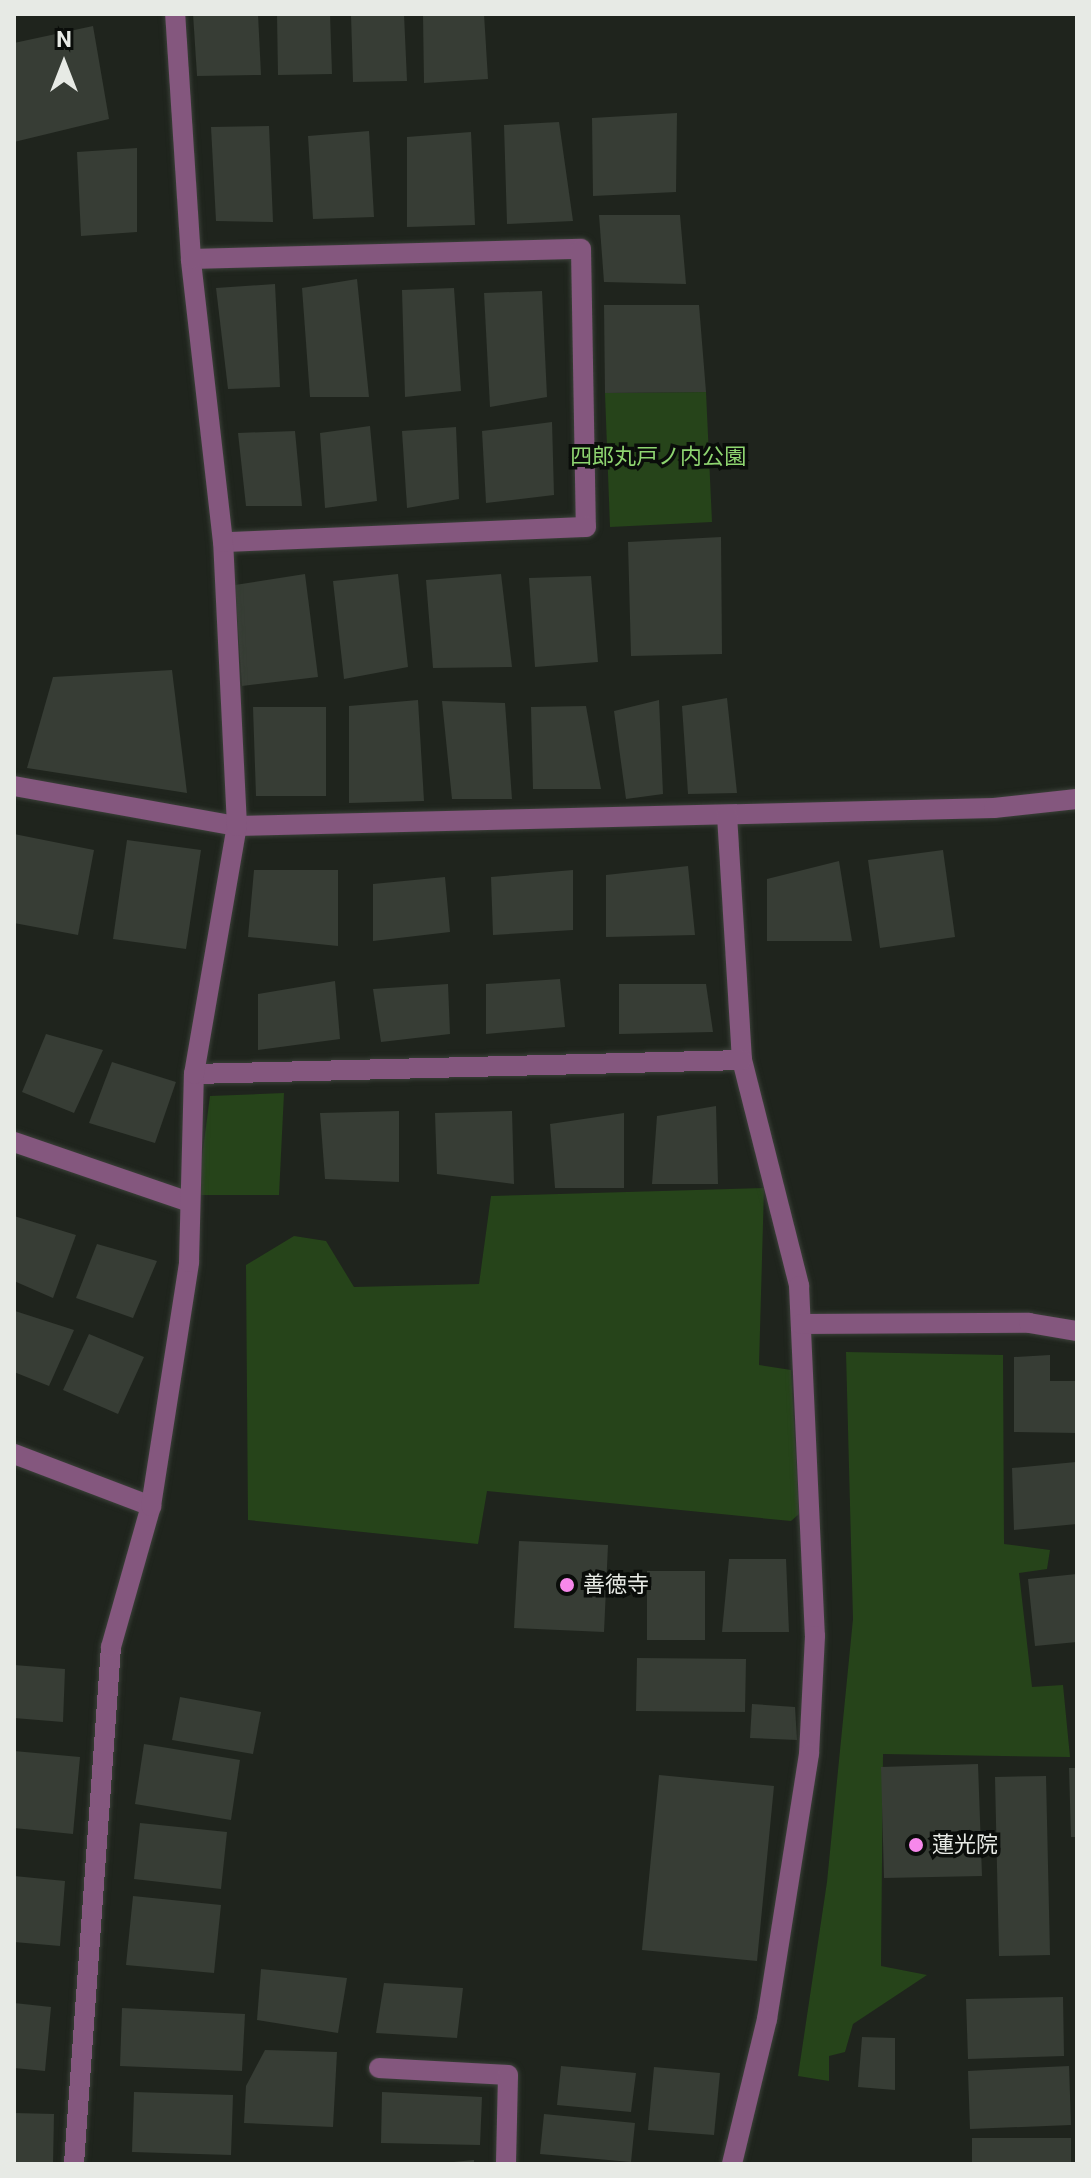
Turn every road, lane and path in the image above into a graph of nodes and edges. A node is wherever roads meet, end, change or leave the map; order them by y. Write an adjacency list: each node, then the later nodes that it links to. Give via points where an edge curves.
1 (175, 14): 2 (street)
2 (191, 259): 3 (street); 3 (street, via 581,249 586,527)
3 (223, 542): 7 (street)
4 (14, 786): 7 (street)
5 (1077, 799): 6 (street, via 994,808)
6 (727, 815): 7 (street); 8 (street)
7 (237, 826): 9 (street)
8 (742, 1060): 9 (street); 12 (street, via 799,1286)
9 (194, 1074): 11 (street)
10 (14, 1142): 11 (street)
11 (189, 1202): 15 (street, via 189,1262)
12 (801, 1324): 13 (street, via 1029,1323); 19 (street, via 815,1636 809,1754 767,2019)
13 (1077, 1331)
14 (14, 1454): 15 (street)
15 (151, 1506): 17 (street, via 111,1647)
16 (379, 2068): 18 (street, via 508,2075)
17 (74, 2164)
18 (506, 2164)
19 (732, 2164)

